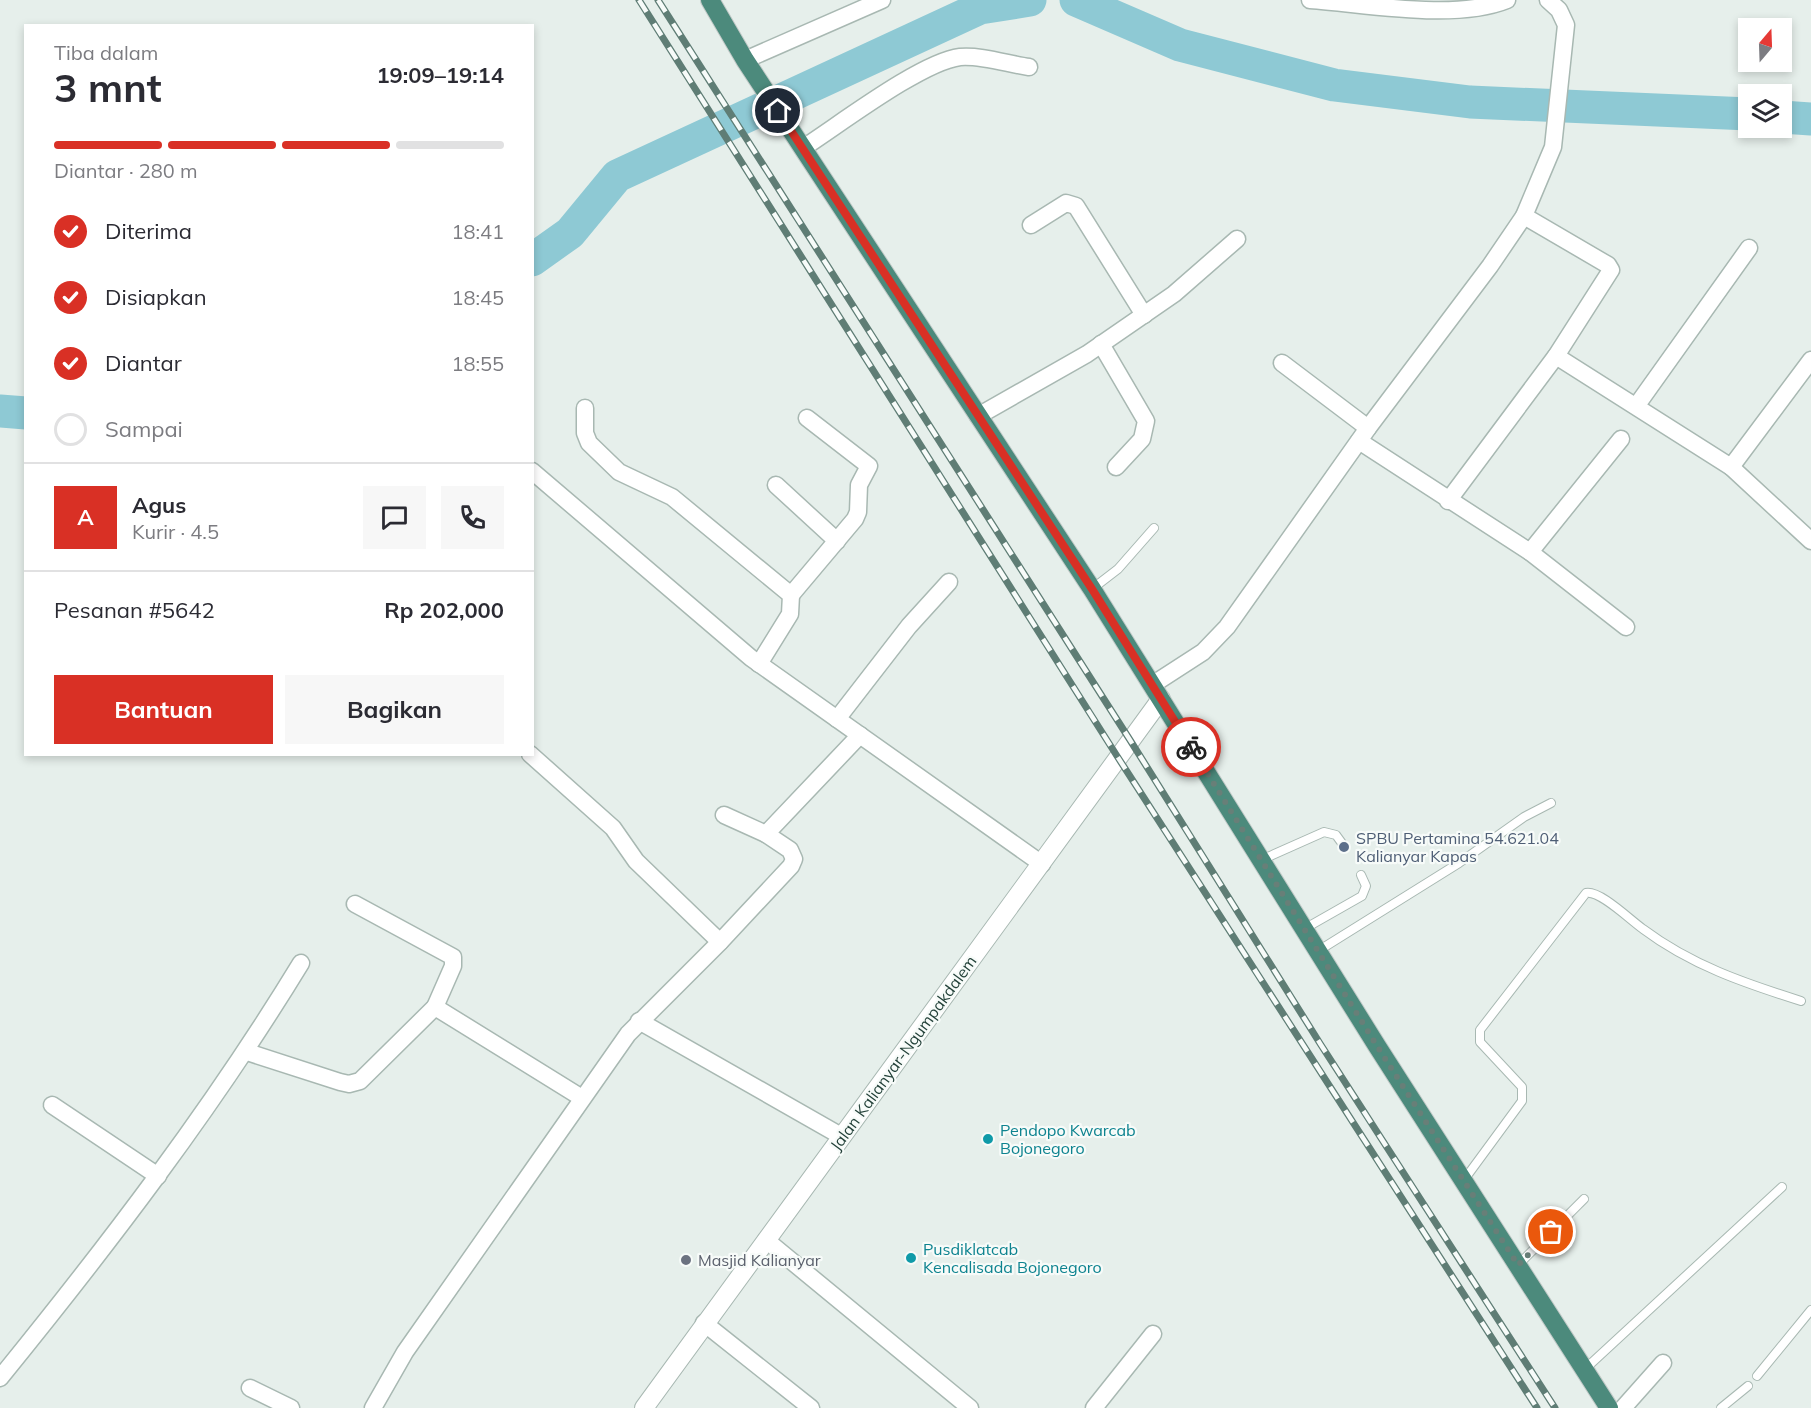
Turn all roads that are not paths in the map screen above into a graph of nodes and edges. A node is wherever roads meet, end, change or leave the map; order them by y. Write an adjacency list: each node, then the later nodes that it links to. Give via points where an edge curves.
1 (710, 0): 6 (highway)
2 (882, 0): 6 (street)
3 (1310, 0): 4 (street, via 1459,12)
4 (1507, 0)
5 (1548, 0): 9 (street, via 1559,10 1566,25 1553,147)
6 (745, 60): 8 (highway)
7 (1029, 67): 8 (street, via 965,57 942,62)
8 (803, 148): 20 (highway)
9 (1524, 216): 15 (street, via 1611,270); 22 (street)
10 (1031, 225): 13 (street, via 1066,203 1076,206)
11 (1237, 239): 13 (street)
12 (1749, 248): 18 (street)
13 (1144, 315): 14 (street)
14 (1101, 344): 20 (street); 24 (street, via 1146,421 1142,439)
15 (1556, 356): 18 (street); 28 (street)
16 (1811, 360): 25 (street)
17 (1282, 363): 22 (street)
18 (1637, 405): 25 (street)
19 (585, 408): 35 (street, via 589,443 619,472 672,497)
20 (978, 416): 34 (highway)
21 (807, 418): 30 (street, via 868,464 858,490 858,512)
22 (1363, 434): 28 (street); 38 (street, via 1216,639)
23 (1621, 439): 32 (street)
24 (1116, 466)
25 (1731, 467): 31 (street)
26 (534, 473): 37 (street)
27 (777, 485): 30 (street)
28 (1448, 501): 32 (street)
29 (1154, 528): 34 (lane, via 1118,569)
30 (837, 541): 35 (street)
31 (1811, 541)
32 (1530, 552): 36 (street)
33 (948, 582): 39 (street)
34 (1092, 589): 38 (highway)
35 (791, 595): 37 (street, via 790,614)
36 (1626, 627)
37 (759, 664): 39 (street)
38 (1157, 692): 46 (highway); 47 (street, Jalan Kalianyar-Ngumpakdalem)
39 (837, 719): 40 (street)
40 (860, 735): 44 (street); 47 (street)
41 (532, 756): 51 (street, via 613,828 636,861)
42 (1551, 803): 52 (lane)
43 (724, 815): 44 (street)
44 (766, 834): 51 (street, via 790,850 794,860)
45 (1344, 846): 46 (lane, via 1336,835 1324,832)
46 (1261, 860): 50 (highway)
47 (1042, 864): 60 (street, Jalan Kalianyar-Ngumpakdalem)
48 (1361, 875): 50 (lane, via 1366,886 1362,896)
49 (355, 904): 55 (street, via 453,957 453,966)
50 (1304, 929): 52 (highway)
51 (720, 942): 56 (street)
52 (1318, 951): 62 (highway)
53 (301, 963): 57 (street)
54 (1801, 1001): 62 (lane, via 1698,965 1597,894 1586,893 1480,1030 1480,1042 1524,1095)
55 (435, 1007): 57 (street, via 355,1083 340,1082); 58 (street)
56 (639, 1021): 58 (street); 60 (street)
57 (247, 1052): 61 (street)
58 (582, 1098): 78 (street, via 392,1372)
59 (52, 1105): 61 (street)
60 (841, 1136): 65 (street, Jalan Kalianyar-Ngumpakdalem)
61 (158, 1176): 73 (street)
62 (1464, 1181): 66 (highway)
63 (1782, 1187): 71 (lane)
64 (1584, 1199): 66 (lane)
65 (766, 1240): 68 (street, Jalan Kalianyar-Ngumpakdalem); 80 (street)
66 (1518, 1265): 71 (highway)
67 (1811, 1310): 72 (lane)
68 (704, 1323): 76 (street, Jalan Kalianyar-Ngumpakdalem); 79 (street)
69 (1153, 1334): 81 (street)
70 (1663, 1363): 83 (street)
71 (1585, 1370): 82 (highway)
72 (1757, 1376)
73 (0, 1378)
74 (1748, 1386): 84 (lane)
75 (250, 1388): 77 (street)
76 (646, 1407)
77 (291, 1408)
78 (374, 1408)
79 (811, 1408)
80 (970, 1408)
81 (1094, 1408)
82 (1609, 1408)
83 (1623, 1408)
84 (1721, 1408)

